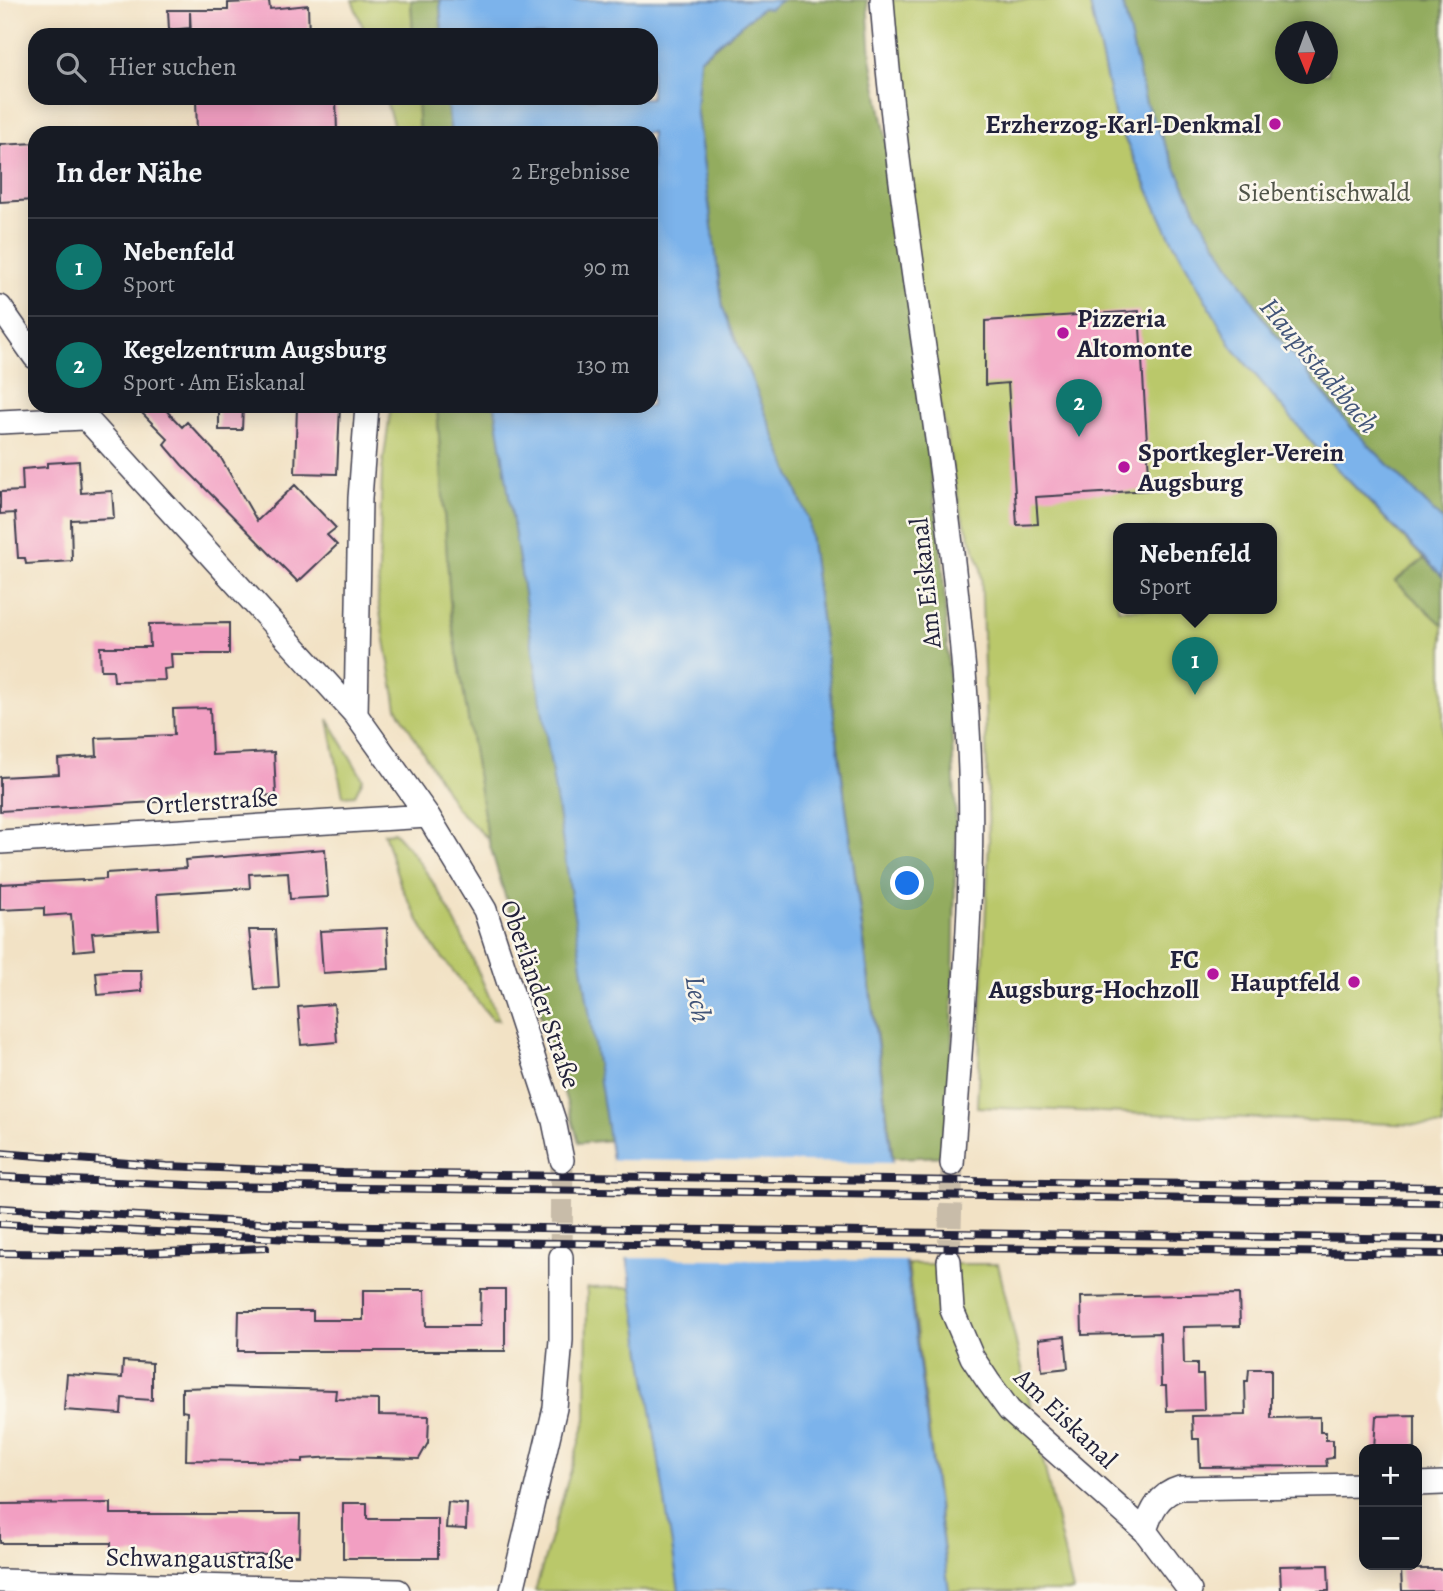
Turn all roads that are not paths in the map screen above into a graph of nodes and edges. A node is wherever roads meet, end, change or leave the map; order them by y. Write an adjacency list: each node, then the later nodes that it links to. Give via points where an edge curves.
1 (882, 0): 12 (street, Am Eiskanal, via 893,122 950,546 968,729 971,824)
2 (0, 307): 3 (street)
3 (28, 347)
4 (72, 413): 7 (street)
5 (81, 413): 8 (street, Oberländer Straße)
6 (366, 413): 8 (street, via 360,498)
7 (0, 422)
8 (356, 715): 9 (street, Oberländer Straße)
9 (428, 816): 10 (street, Ortlerstraße); 11 (street, Oberländer Straße, via 485,910 554,1121)
10 (0, 842)
11 (562, 1160)
12 (952, 1164)
13 (561, 1257): 22 (street, via 555,1408)
14 (949, 1261): 18 (street, Am Eiskanal, via 952,1310 988,1381 1009,1409)
15 (1443, 1483): 16 (street)
16 (1422, 1484)
17 (1359, 1485): 18 (street, via 1180,1488 1166,1492)
18 (1145, 1531): 23 (street, Am Eiskanal)
19 (0, 1581): 20 (street, Schwangaustraße)
20 (169, 1589): 21 (street, Schwangaustraße)
21 (398, 1591)
22 (512, 1591)
23 (1190, 1591)

